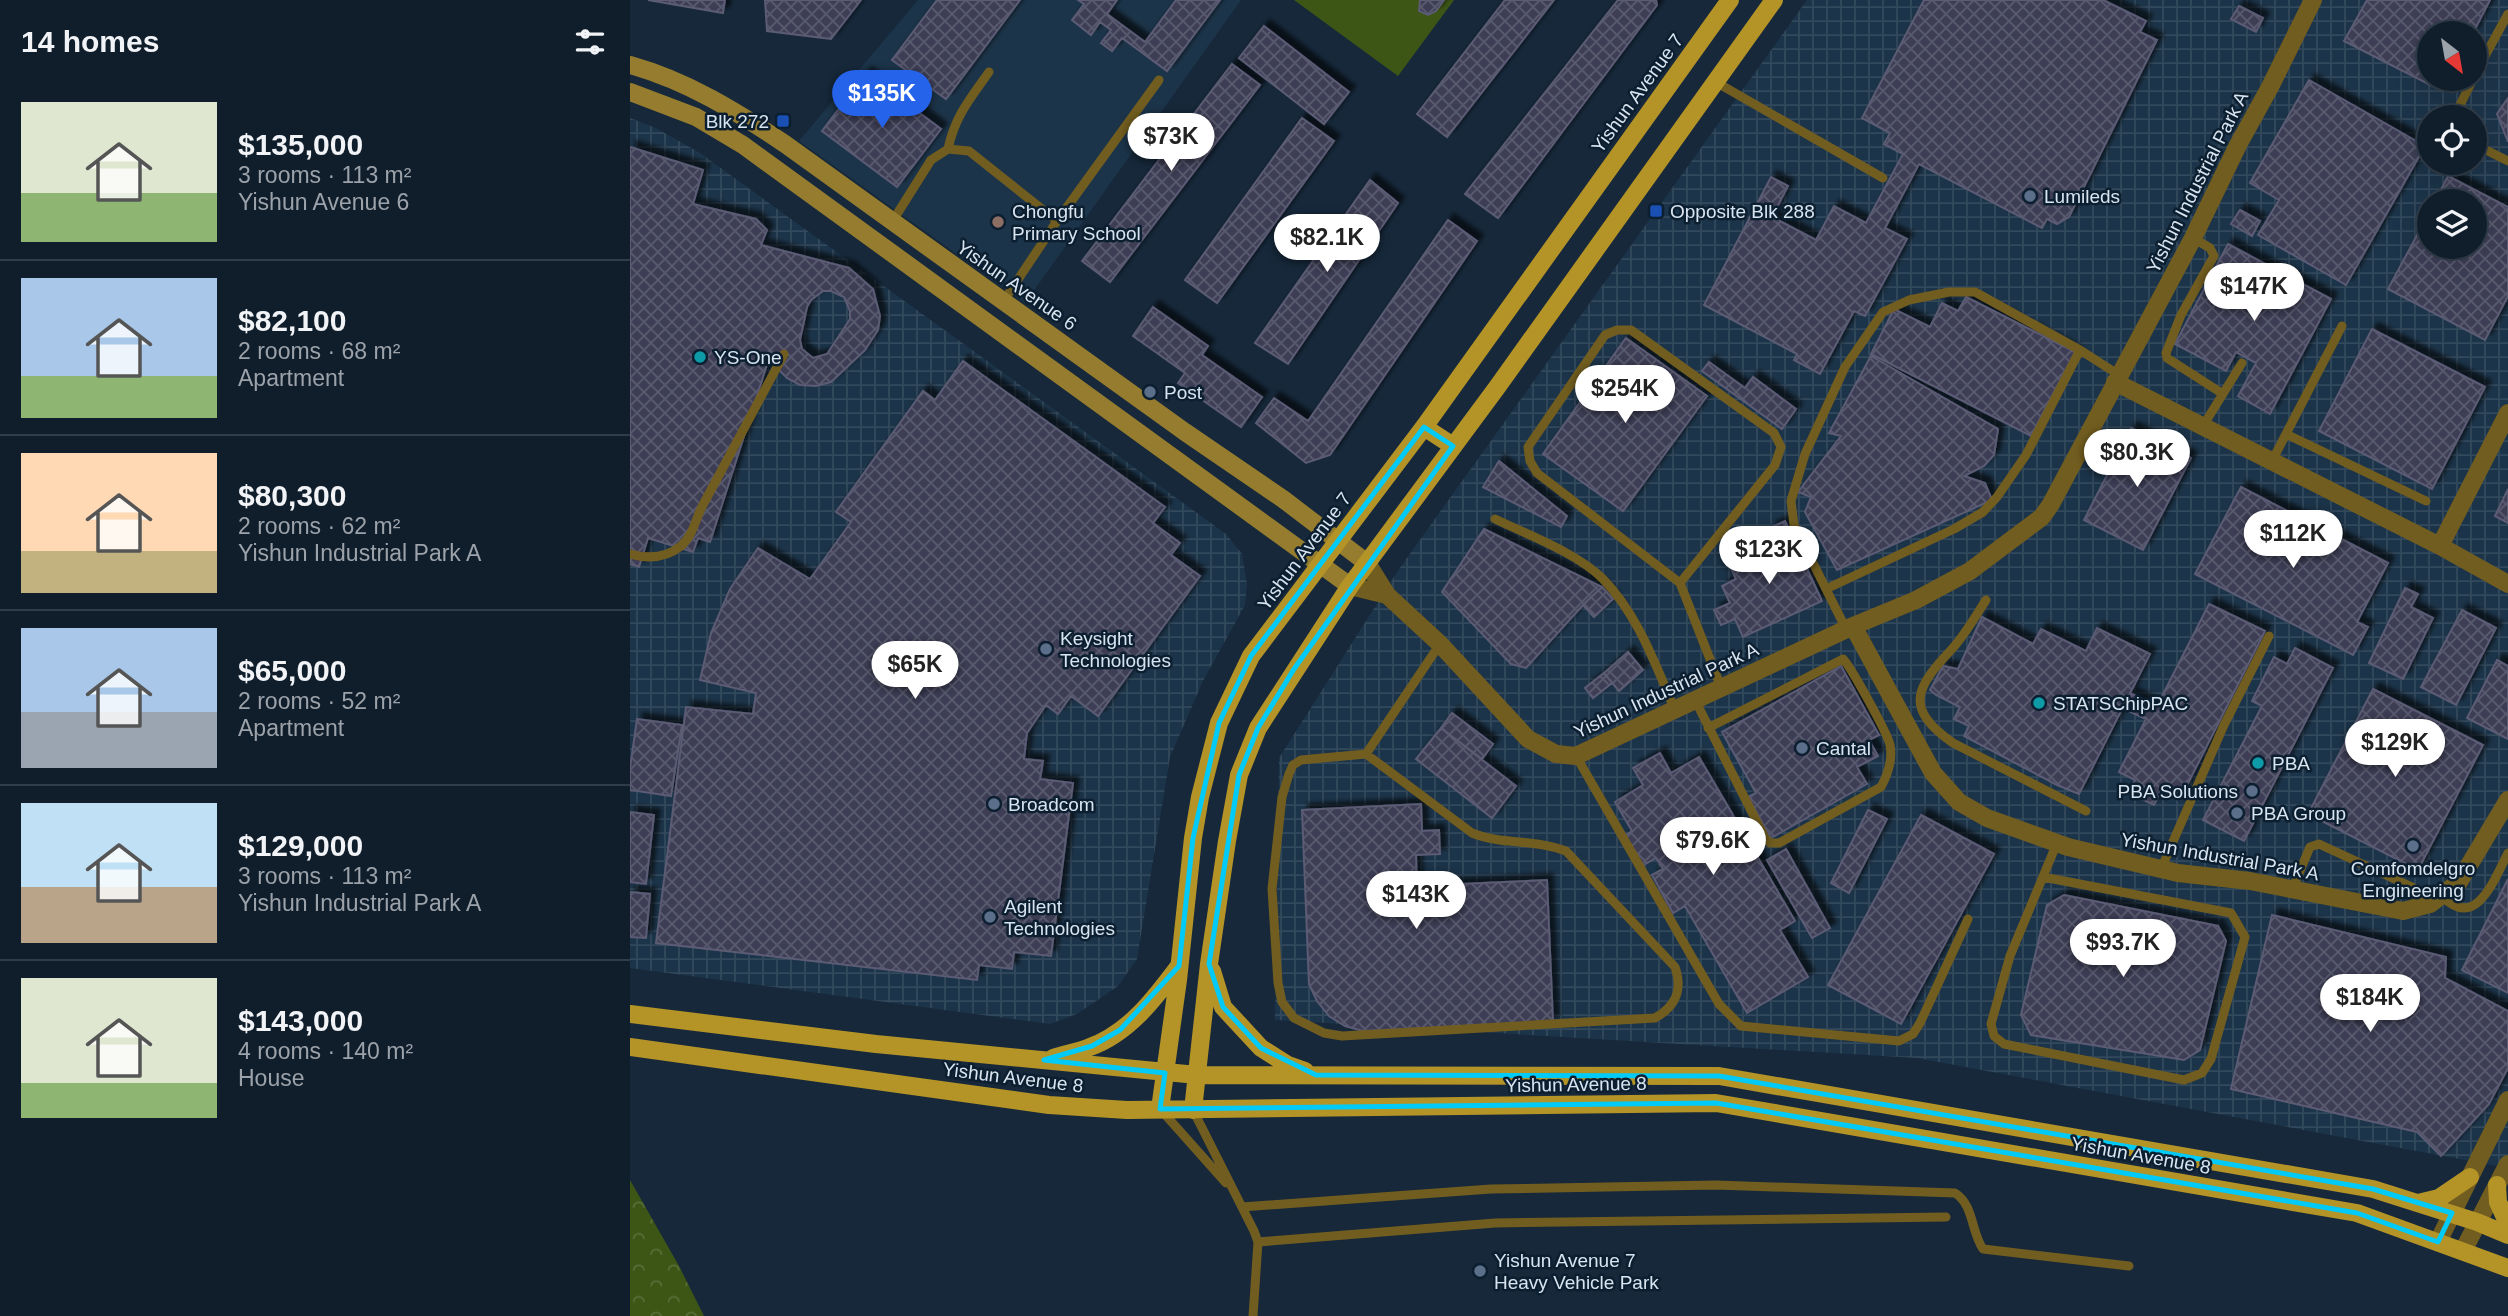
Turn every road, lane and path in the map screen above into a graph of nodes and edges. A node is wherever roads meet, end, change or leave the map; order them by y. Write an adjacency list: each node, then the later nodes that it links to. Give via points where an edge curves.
1 (1730, 0): 27 (main road, Yishun Avenue 7)
2 (1773, 0): 9 (main road)
3 (2313, 0): 17 (street, Yishun Industrial Park A)
4 (2508, 13): 5 (lane)
5 (2487, 53)
6 (630, 65): 16 (main road, Yishun Avenue 6, via 731,108)
7 (989, 72): 11 (lane, via 960,113)
8 (1159, 80): 15 (lane)
9 (1714, 81): 14 (lane); 29 (main road)
10 (630, 92): 37 (main road, via 696,117 743,145)
11 (948, 149): 15 (lane, via 969,151); 16 (lane, via 931,159)
12 (2487, 150): 13 (lane)
13 (2508, 161)
14 (1883, 178)
15 (1057, 221): 18 (lane)
16 (892, 222): 18 (main road, Yishun Avenue 6)
17 (2193, 238): 23 (street, Yishun Industrial Park A); 24 (lane, via 2214,256 2166,353 2170,362)
18 (1003, 302): 33 (main road, Yishun Avenue 6)
19 (2342, 326): 28 (lane)
20 (2080, 350): 23 (lane); 41 (lane, via 2026,454 1983,512); 41 (lane, via 1975,292 1909,300 1883,312 1845,366 1805,454 1791,501 1794,525)
21 (784, 354): 35 (lane, via 689,537 665,555)
22 (2242, 363): 24 (lane)
23 (2117, 379): 26 (street); 44 (street, Yishun Industrial Park A, via 2042,517 1970,571)
24 (2222, 394): 26 (lane)
25 (2508, 414): 34 (street)
26 (2203, 426): 30 (street)
27 (1424, 427): 29 (main road); 33 (main road, Yishun Avenue 7)
28 (2286, 434): 30 (lane); 31 (lane)
29 (1453, 446): 36 (main road)
30 (2272, 461): 34 (street)
31 (2426, 501)
32 (1495, 519): 49 (lane, via 1565,553 1602,578 1639,628)
33 (1338, 540): 36 (main road, Yishun Avenue 6); 37 (main road, Yishun Avenue 7)
34 (2440, 546): 39 (street)
35 (630, 554)
36 (1367, 563): 40 (main road); 42 (street, Yishun Industrial Park A)
37 (1320, 564): 40 (main road); 64 (main road, Yishun Avenue 7, via 1251,656 1219,723 1193,838)
38 (1679, 583): 38 (lane, via 1537,473 1530,461 1528,447 1605,335 1617,330 1631,330 1774,433 1781,447 1775,464); 47 (lane)
39 (2508, 584)
40 (1350, 586): 42 (street, Yishun Industrial Park A); 63 (main road, via 1258,728 1243,761)
41 (1826, 589): 44 (lane)
42 (1387, 595): 46 (street, Yishun Industrial Park A)
43 (1986, 600): 54 (lane, via 1922,685 1920,706 1926,719 1953,743)
44 (1850, 627): 47 (street, Yishun Industrial Park A); 55 (street, Yishun Industrial Park A, via 1933,773 1959,802 1987,818)
45 (2269, 636): 57 (lane)
46 (1440, 644): 51 (lane); 52 (street, Yishun Industrial Park A, via 1528,739 1556,754)
47 (1721, 687): 48 (street, Yishun Industrial Park A)
48 (1695, 700): 49 (street, Yishun Industrial Park A); 50 (lane)
49 (1675, 710): 52 (street, Yishun Industrial Park A)
50 (1707, 728): 50 (lane, via 1770,843 1779,843 1881,787 1887,776 1890,744 1843,659)
51 (1366, 754): 51 (lane, via 1301,760 1293,765 1282,797 1272,889 1278,983 1282,1002 1294,1018 1324,1033 1342,1036 1655,1018 1674,1003 1679,991 1675,967 1566,851 1548,844 1489,840 1472,834)
52 (1576, 756): 62 (lane, via 1718,1004 1741,1026 1906,1038 1920,1023)
53 (2508, 800): 61 (street, Yishun Industrial Park A, via 2459,882)
54 (2086, 811)
55 (2057, 843): 57 (street, Yishun Industrial Park A); 58 (lane)
56 (2508, 853): 61 (lane, via 2485,896 2475,905 2451,905)
57 (2161, 869): 60 (street, Yishun Industrial Park A)
58 (2043, 877): 58 (lane, via 2010,956 1991,1024 1994,1036 2004,1044 2184,1080 2202,1073 2211,1059 2245,937 2231,913)
59 (2414, 888): 60 (lane, via 2319,844 2310,847)
60 (2292, 890): 61 (street, Yishun Industrial Park A, via 2403,911)
61 (2442, 896)
62 (1968, 919)
63 (1209, 964): 69 (main road); 70 (main road, via 1223,1007 1261,1048)
64 (1179, 967): 67 (main road, via 1148,1006 1120,1030 1092,1046); 68 (main road, Yishun Avenue 7)
65 (630, 1014): 67 (main road, Yishun Avenue 8)
66 (630, 1047): 72 (main road, Yishun Avenue 8, via 1049,1105)
67 (1044, 1060): 68 (main road, Yishun Avenue 8)
68 (1165, 1073): 69 (main road, Yishun Avenue 8); 72 (main road, Yishun Avenue 7)
69 (1197, 1075): 70 (main road, Yishun Avenue 8); 73 (main road)
70 (1316, 1075): 78 (main road, Yishun Avenue 8, via 1719,1076 2373,1189)
71 (2508, 1100): 75 (street)
72 (1160, 1110): 73 (main road, Yishun Avenue 8); 77 (lane)
73 (1193, 1110): 77 (lane); 86 (main road, Yishun Avenue 8, via 1716,1103 2357,1213)
74 (2508, 1164): 76 (street)
75 (2470, 1177): 78 (main road, via 2439,1198); 80 (street)
76 (2497, 1185): 82 (street); 83 (main road, via 2498,1202)
77 (1236, 1195): 79 (lane)
78 (2418, 1203): 80 (main road, Yishun Avenue 8)
79 (1242, 1207): 85 (lane); 88 (lane, via 1490,1189 1716,1185 1955,1193 1966,1204 1983,1249)
80 (2452, 1213): 82 (main road, Yishun Avenue 8); 86 (street)
81 (1946, 1217): 85 (lane, via 1496,1223)
82 (2477, 1222): 84 (main road, Yishun Avenue 8); 87 (street)
83 (2508, 1224)
84 (2508, 1235)
85 (1258, 1242): 90 (lane)
86 (2438, 1242): 87 (main road, Yishun Avenue 8)
87 (2463, 1251): 89 (main road, Yishun Avenue 8)
88 (2129, 1266)
89 (2508, 1268)
90 (1253, 1316)

